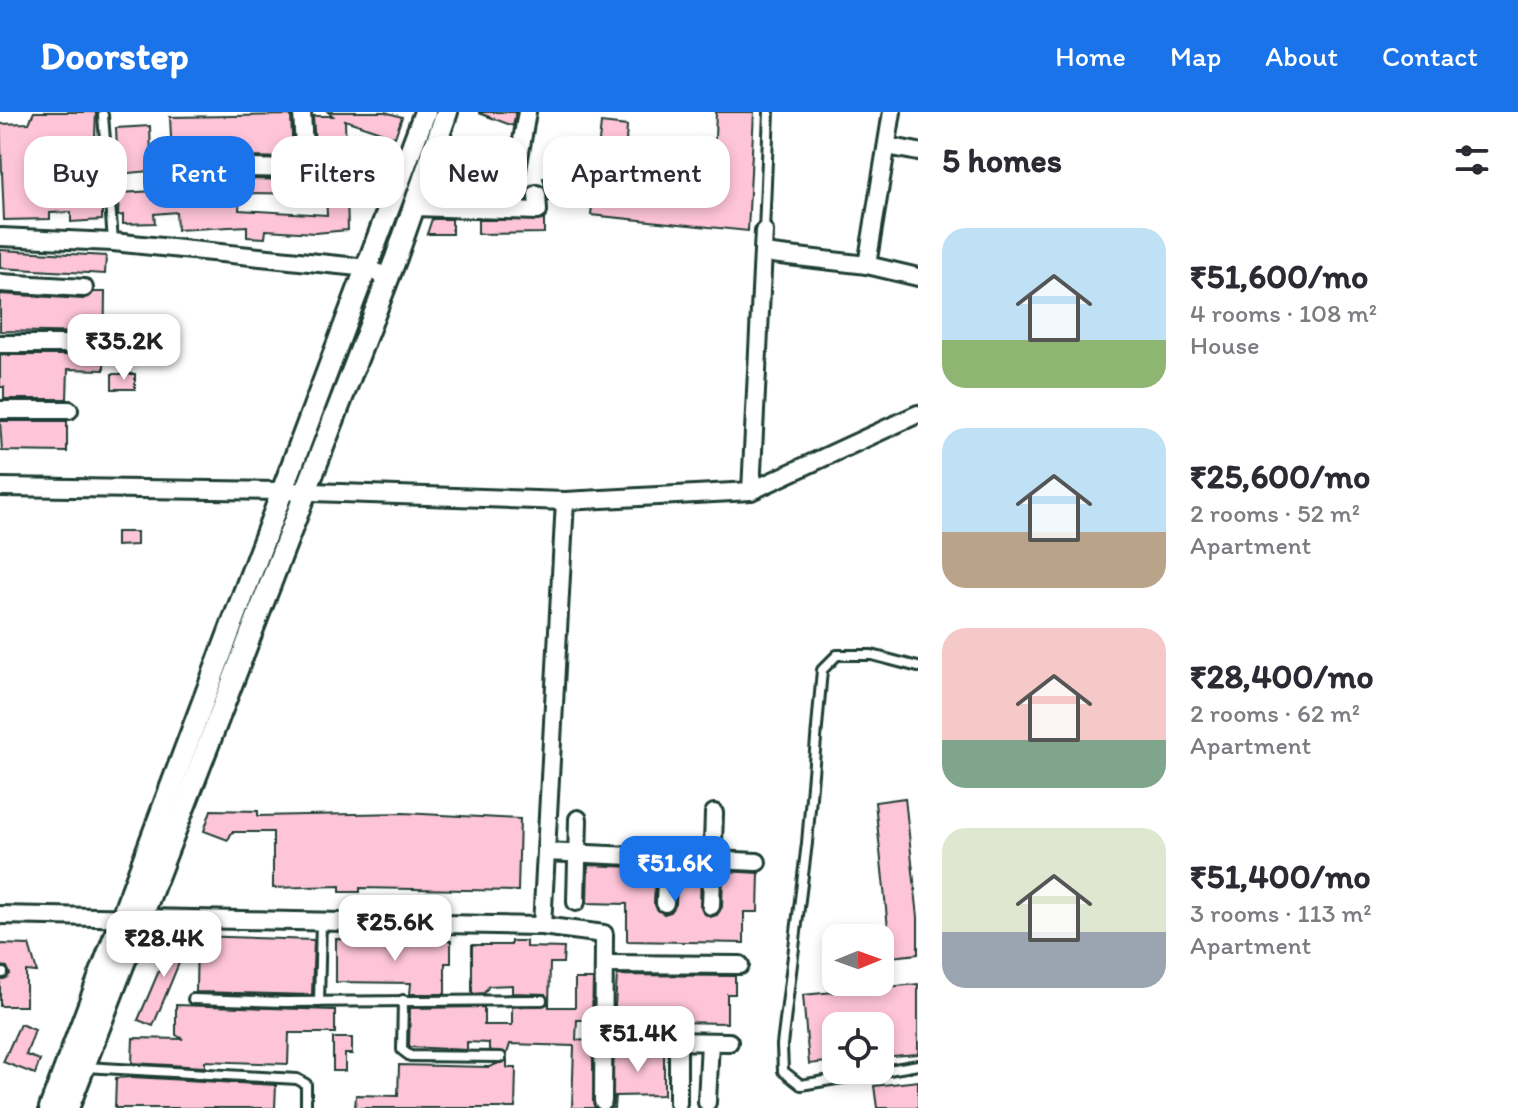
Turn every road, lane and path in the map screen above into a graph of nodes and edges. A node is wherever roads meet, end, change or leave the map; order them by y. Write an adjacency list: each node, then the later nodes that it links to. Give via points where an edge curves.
1 (302, 112): 11 (street, via 305,169)
2 (425, 112): 19 (street)
3 (447, 112): 13 (street)
4 (527, 112): 8 (street)
5 (769, 112): 14 (lane)
6 (892, 112): 9 (street)
7 (103, 115): 16 (lane)
8 (523, 136)
9 (887, 146): 10 (street); 18 (street)
10 (918, 152)
11 (255, 168)
12 (537, 194): 13 (street, via 538,211)
13 (414, 207): 21 (street)
14 (764, 231): 17 (street)
15 (0, 237): 16 (street)
16 (113, 242): 19 (street)
17 (763, 253): 18 (street); 32 (street)
18 (867, 265): 20 (street)
19 (368, 268): 21 (street); 30 (street)
20 (918, 277)
21 (388, 278): 31 (street)
22 (0, 283): 23 (street)
23 (84, 288)
24 (0, 344): 25 (street)
25 (91, 344)
26 (0, 410): 27 (street)
27 (69, 410)
28 (918, 414): 32 (street)
29 (0, 487): 30 (street)
30 (284, 491): 31 (street); 46 (street)
31 (305, 491): 33 (street); 46 (street)
32 (751, 491): 33 (street)
33 (565, 501): 37 (street)
34 (918, 667): 60 (lane, via 872,655 837,655 822,670 782,1045 783,1071 801,1085)
35 (714, 813): 40 (street)
36 (578, 819): 38 (street)
37 (546, 852): 38 (street); 48 (street)
38 (577, 853): 39 (street); 42 (street)
39 (667, 858): 40 (street); 43 (street)
40 (712, 860): 41 (street); 44 (street)
41 (757, 862)
42 (576, 902)
43 (665, 903)
44 (711, 906)
45 (0, 915): 46 (street)
46 (133, 916): 47 (street); 61 (street); 65 (street)
47 (321, 921): 48 (street); 54 (lane)
48 (542, 926): 49 (street, via 604,934)
49 (604, 964): 50 (street); 55 (street)
50 (740, 965)
51 (193, 999): 54 (lane)
52 (403, 1000): 53 (lane); 54 (lane); 59 (lane, via 402,1050 410,1056)
53 (542, 1000)
54 (319, 1002)
55 (603, 1040): 56 (street); 62 (street)
56 (678, 1041): 57 (street); 64 (street)
57 (710, 1042): 58 (street); 63 (street)
58 (729, 1042)
59 (501, 1057)
60 (918, 1065)
61 (84, 1067): 66 (street); 67 (lane, via 297,1079 306,1084)
62 (603, 1101)
63 (707, 1102)
64 (678, 1103)
65 (50, 1108)
66 (68, 1108)
67 (306, 1108)

